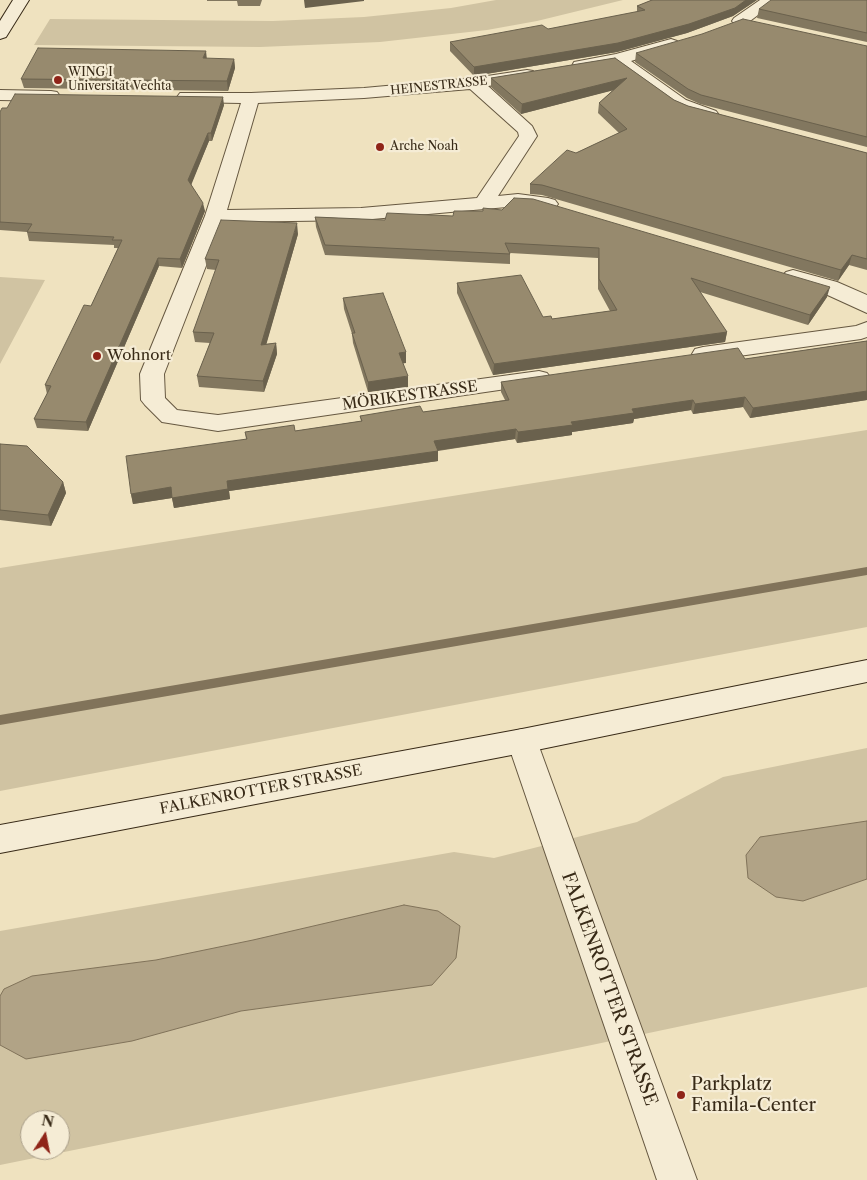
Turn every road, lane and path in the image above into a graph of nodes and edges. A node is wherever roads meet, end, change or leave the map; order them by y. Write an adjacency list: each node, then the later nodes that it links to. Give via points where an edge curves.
1 (21, 0): 6 (street)
2 (770, 0): 3 (street)
3 (740, 21): 4 (street); 5 (street)
4 (758, 25)
5 (722, 28)
6 (0, 34)
7 (685, 41): 8 (street)
8 (618, 59): 9 (street); 16 (street, via 680,104)
9 (561, 70)
10 (542, 73): 11 (street, HEINESTRASSE)
11 (474, 83): 15 (street, HEINESTRASSE, via 364,94); 17 (street, via 526,130 528,136)
12 (0, 95): 13 (street)
13 (63, 96)
14 (172, 97): 15 (street, HEINESTRASSE)
15 (251, 98): 19 (street, MÖRIKESTRASSE)
16 (724, 119)
17 (483, 204): 18 (street, via 534,201); 19 (street, via 361,214)
18 (567, 210)
19 (216, 216): 24 (street, MÖRIKESTRASSE, via 152,374 153,400 170,417 218,423)
20 (773, 270): 21 (street, via 829,287 861,300)
21 (867, 306)
22 (867, 329): 23 (street)
23 (685, 357)
24 (559, 375)
25 (867, 671): 26 (street, FALKENROTTER STRASSE)
26 (522, 741): 27 (street, FALKENROTTER STRASSE); 28 (street, FALKENROTTER STRASSE)
27 (0, 839)
28 (677, 1180)

